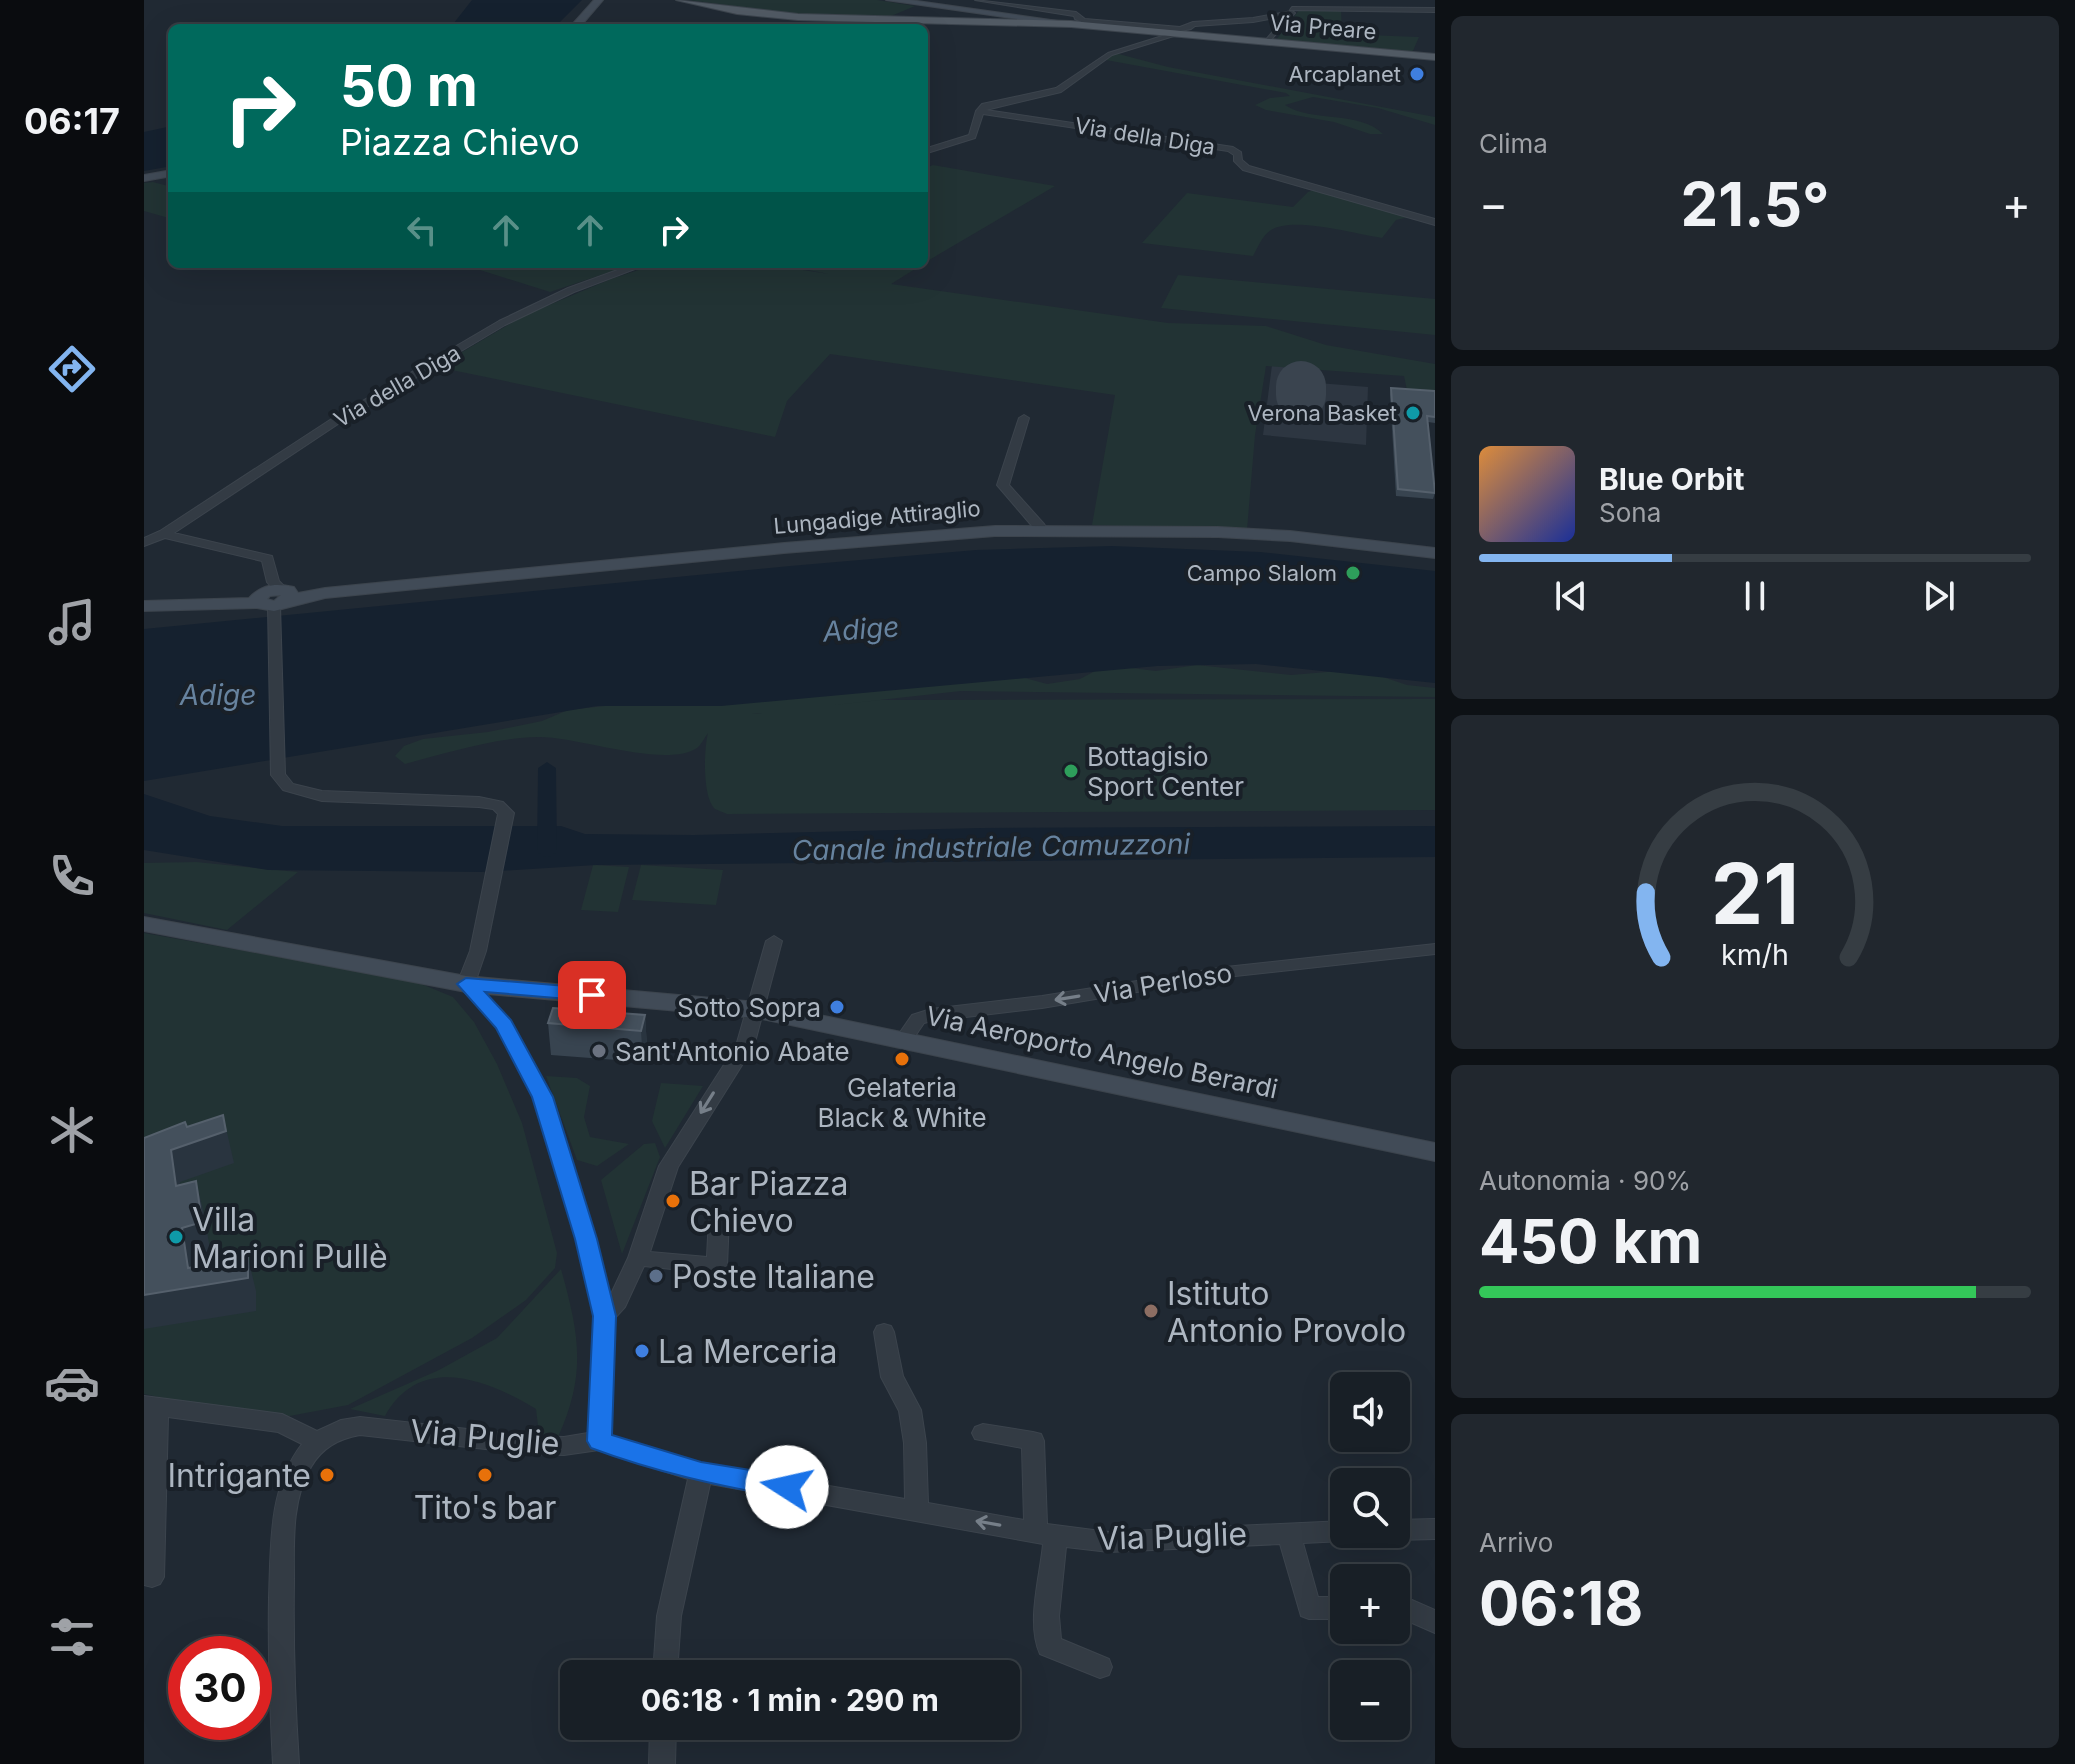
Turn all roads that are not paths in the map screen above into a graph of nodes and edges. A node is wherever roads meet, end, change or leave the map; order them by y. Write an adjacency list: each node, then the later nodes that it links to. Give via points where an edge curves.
1 (599, 0): 8 (street)
2 (681, 0): 9 (main road, Via Preare, via 798,17)
3 (890, 0): 9 (street)
4 (978, 0): 7 (street, via 1076,14 1084,21 1180,29)
5 (1297, 0): 7 (street)
6 (1435, 10): 7 (street)
7 (1292, 11): 11 (street)
8 (578, 24)
9 (1071, 24): 10 (main road, Via Preare)
10 (1175, 34): 11 (main road, Via Preare); 13 (street, Via della Diga, via 1110,54 1058,90 998,101)
11 (1267, 42): 12 (main road, Via Preare)
12 (1435, 57)
13 (980, 111): 14 (street, via 972,136); 17 (street, Via della Diga, via 1230,149 1246,168)
14 (928, 151)
15 (168, 174): 16 (street)
16 (144, 178)
17 (1435, 222)
18 (632, 268): 21 (street, Via della Diga, via 502,323 334,422)
19 (1024, 418): 20 (street, via 1003,485)
20 (1042, 530): 23 (street, Lungadige Attiraglio, via 1276,535); 24 (street, Lungadige Attiraglio, via 855,541)
21 (164, 534): 22 (street, Via della Diga); 24 (street, via 268,559)
22 (144, 542)
23 (1435, 553)
24 (273, 597): 25 (street, Lungadige Attiraglio); 29 (street, via 278,775 288,787 322,796 498,805 506,813 478,951)
25 (144, 606)
26 (144, 924): 29 (street, Via Aeroporto Angelo Berardi)
27 (774, 941): 30 (street)
28 (1435, 949): 31 (street, Via Perloso, one-way to 31, via 1226,972 931,1015 918,1019)
29 (466, 984): 30 (street, Via Aeroporto Angelo Berardi); 35 (street, via 504,1024 543,1097)
30 (757, 1010): 31 (street, Via Aeroporto Angelo Berardi); 34 (street, one-way to 34, via 745,1046 669,1166)
31 (903, 1041): 32 (street, Via Aeroporto Angelo Berardi)
32 (1435, 1152)
33 (719, 1217): 34 (street, via 717,1266)
34 (638, 1258): 35 (street)
35 (605, 1316): 40 (street)
36 (884, 1332): 42 (street, via 892,1377 910,1410)
37 (151, 1406): 39 (street, via 282,1423); 48 (street)
38 (983, 1433): 47 (street, via 1033,1441)
39 (316, 1441): 40 (street, Via Puglie, via 340,1427 360,1426 530,1445); 55 (street, via 298,1472 283,1525 280,1661)
40 (599, 1441): 41 (street, Via Puglie)
41 (701, 1473): 42 (street, Via Puglie); 52 (street, via 669,1616)
42 (917, 1510): 47 (street, Via Puglie, one-way to 42)
43 (1435, 1529): 44 (street)
44 (1410, 1530)
45 (1330, 1531): 46 (street, Via Puglie)
46 (1288, 1532): 47 (street, Via Puglie, via 1109,1542); 49 (street, via 1309,1608)
47 (1046, 1534): 53 (street, via 1049,1646)
48 (152, 1577)
49 (1330, 1608)
50 (1410, 1610): 51 (street)
51 (1435, 1622)
52 (666, 1660)
53 (1100, 1667)
54 (663, 1740): 56 (street)
55 (286, 1764)
56 (662, 1764)

